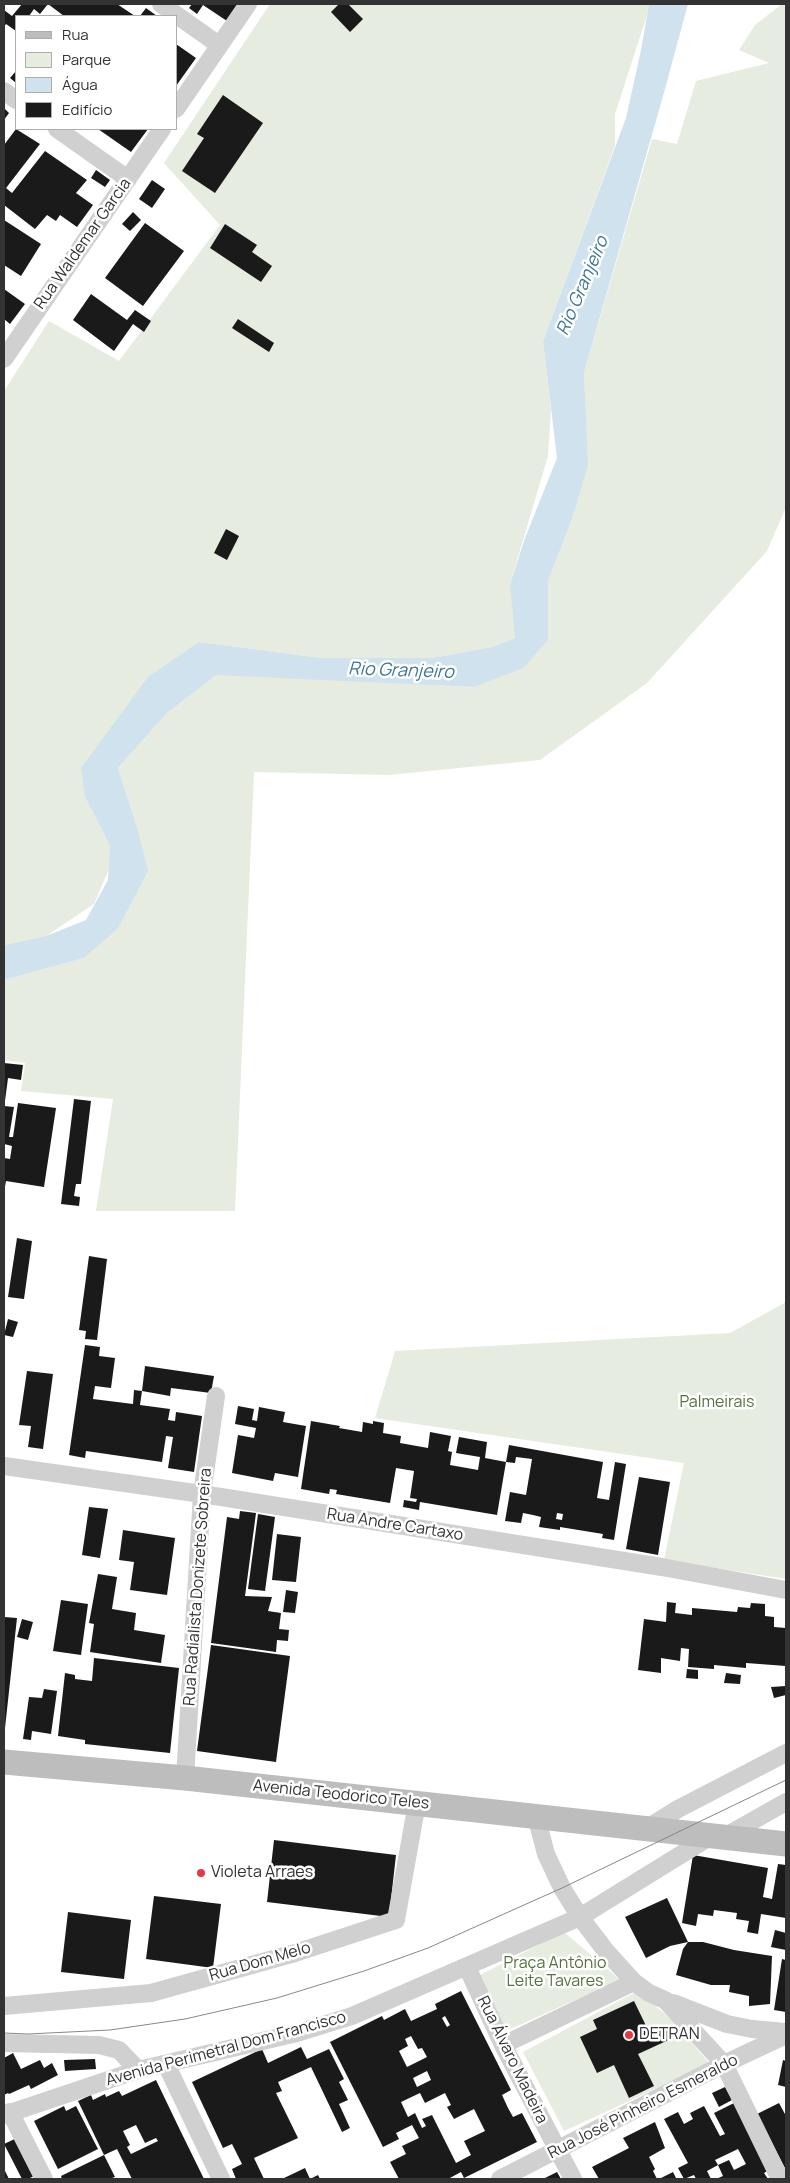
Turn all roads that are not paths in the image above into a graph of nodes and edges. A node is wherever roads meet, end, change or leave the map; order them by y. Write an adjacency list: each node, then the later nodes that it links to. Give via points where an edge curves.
1 (161, 4): 3 (street)
2 (248, 4): 5 (street)
3 (177, 15)
4 (178, 16): 5 (street)
5 (220, 45): 8 (street)
6 (4, 91): 7 (street)
7 (15, 99)
8 (178, 105)
9 (58, 130): 11 (street)
10 (161, 130): 11 (street, Rua Waldemar Garcia)
11 (128, 179): 12 (street, Rua Waldemar Garcia)
12 (4, 359)
13 (216, 1396): 15 (street, Rua Radialista Donizete Sobreira)
14 (4, 1466): 15 (street, Rua Andre Cartaxo)
15 (202, 1494): 16 (street, Rua Andre Cartaxo, via 662,1567); 19 (street, Rua Radialista Donizete Sobreira)
16 (786, 1590)
17 (786, 1753): 23 (street)
18 (4, 1762): 19 (main road, Avenida Teodorico Teles)
19 (185, 1778): 21 (main road, Avenida Teodorico Teles)
20 (786, 1802): 24 (street, Avenida Perimetral Dom Francisco)
21 (417, 1803): 22 (main road, Avenida Teodorico Teles); 30 (street, Rua Dom Melo, via 396,1920 295,1953 151,1992)
22 (536, 1816): 23 (main road, Avenida Teodorico Teles); 26 (street, via 546,1854)
23 (646, 1829): 24 (main road, Avenida Teodorico Teles)
24 (717, 1837): 25 (main road, Avenida Teodorico Teles); 26 (street, Avenida Perimetral Dom Francisco)
25 (786, 1844)
26 (580, 1917): 27 (street, Avenida Perimetral Dom Francisco); 28 (street)
27 (467, 1967): 33 (street, Rua Álvaro Madeira); 34 (street, Avenida Perimetral Dom Francisco, via 352,2016 298,2033)
28 (634, 1982): 29 (street); 33 (street)
29 (665, 2000): 31 (street, via 727,2024); 35 (street)
30 (4, 2006)
31 (786, 2033): 35 (street, Rua José Pinheiro Esmeraldo)
32 (4, 2043): 36 (street, via 99,2045 119,2050)
33 (503, 2045): 38 (street, Rua Álvaro Madeira)
34 (166, 2064): 36 (street, Avenida Perimetral Dom Francisco); 40 (street)
35 (724, 2064): 38 (street, Rua José Pinheiro Esmeraldo); 43 (street)
36 (138, 2070): 37 (street, Avenida Perimetral Dom Francisco)
37 (7, 2114): 39 (street)
38 (558, 2151): 41 (street, Rua José Pinheiro Esmeraldo); 42 (street, Rua Álvaro Madeira)
39 (44, 2179)
40 (221, 2179)
41 (500, 2179)
42 (573, 2179)
43 (780, 2179)

